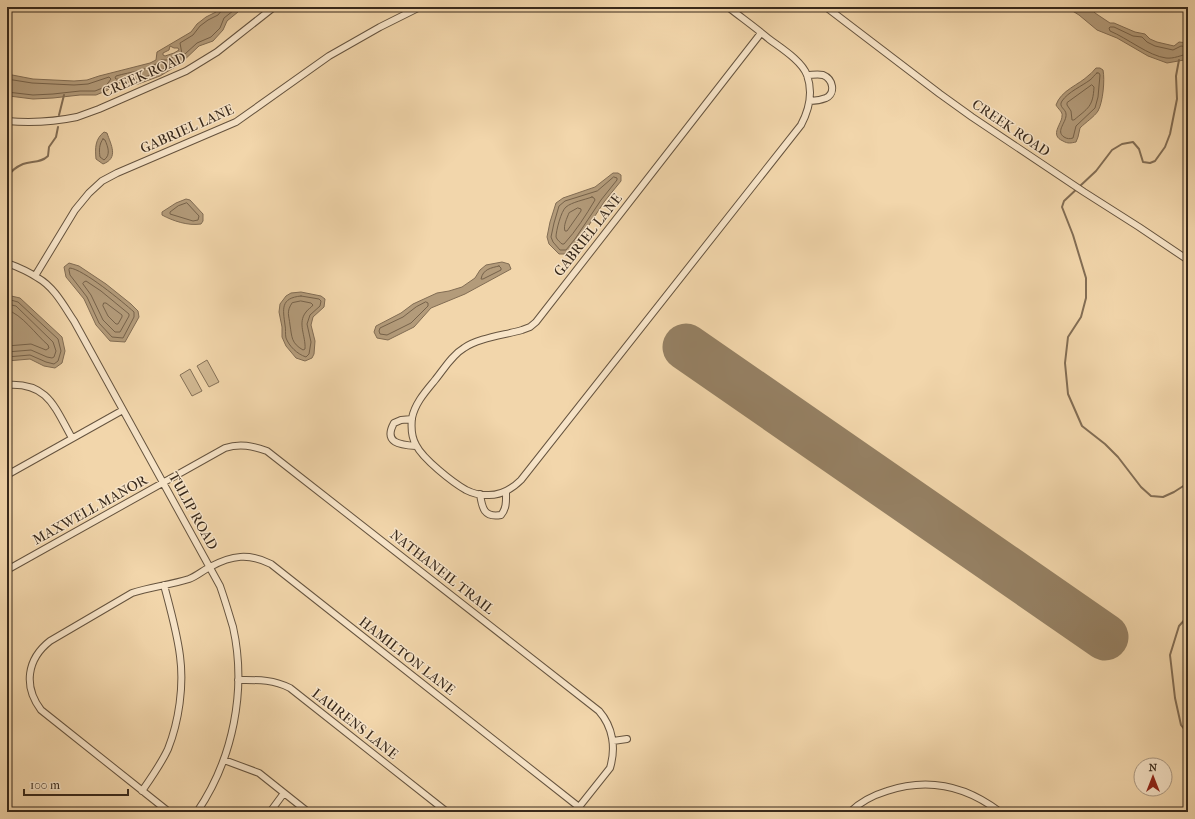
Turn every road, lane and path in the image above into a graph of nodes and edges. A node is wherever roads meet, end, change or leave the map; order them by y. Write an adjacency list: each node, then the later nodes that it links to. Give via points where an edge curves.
1 (274, 7): 8 (street, CREEK ROAD, via 217,52 170,78 77,117 26,123)
2 (420, 7): 11 (street, GABRIEL LANE, via 329,56 236,122 102,181 75,210)
3 (728, 7): 5 (street)
4 (826, 7): 9 (street, CREEK ROAD, via 940,94)
5 (761, 33): 6 (street, via 802,66); 14 (street, GABRIEL LANE, via 536,322 522,330 473,343 455,354 423,395)
6 (807, 75): 7 (street, GABRIEL LANE); 7 (street, via 824,76 831,81 832,87 827,98)
7 (810, 101): 19 (street, GABRIEL LANE, via 807,115 796,132 528,471 515,486)
8 (7, 121)
9 (1188, 260)
10 (7, 263): 11 (street, TULIP ROAD)
11 (35, 276): 13 (street, TULIP ROAD, via 46,284 63,304)
12 (7, 384): 15 (street, via 40,391 52,401)
13 (123, 410): 15 (street); 18 (street, TULIP ROAD)
14 (412, 419): 16 (street, GABRIEL LANE); 16 (street, via 394,423 390,430 391,438 396,443)
15 (72, 438): 17 (street)
16 (416, 446): 20 (street, GABRIEL LANE, via 424,457 456,483)
17 (7, 475)
18 (163, 482): 21 (street, TULIP ROAD); 22 (street, MAXWELL MANOR); 26 (street, NATHANEIL TRAIL, via 232,445 267,451 599,711 609,725)
19 (506, 491): 20 (street, GABRIEL LANE); 20 (street, via 505,510 501,515 494,516 482,508)
20 (480, 494)
21 (210, 567): 23 (street, HAMILTON LANE, via 188,579); 24 (street, TULIP ROAD, via 220,586 232,627); 30 (street, HAMILTON LANE, via 239,557 255,557 272,564)
22 (7, 570)
23 (164, 585): 28 (street, via 180,656 181,692 168,749); 28 (street, HAMILTON LANE, via 132,593 50,641 36,657 29,683 41,710)
24 (238, 680): 27 (street, TULIP ROAD, via 235,721); 35 (street, LAURENS LANE, via 274,681 290,688)
25 (627, 740): 26 (street)
26 (613, 741): 30 (street, NATHANEIL TRAIL, via 610,768)
27 (224, 760): 29 (street, via 259,772); 32 (street, TULIP ROAD)
28 (142, 791): 31 (street, HAMILTON LANE)
29 (284, 793): 33 (street); 34 (street)
30 (577, 809)
31 (169, 812)
32 (197, 812)
33 (270, 812)
34 (308, 812)
35 (447, 812)
36 (850, 812): 37 (street, via 882,792 913,784 925,784 958,789)
37 (1000, 812)

